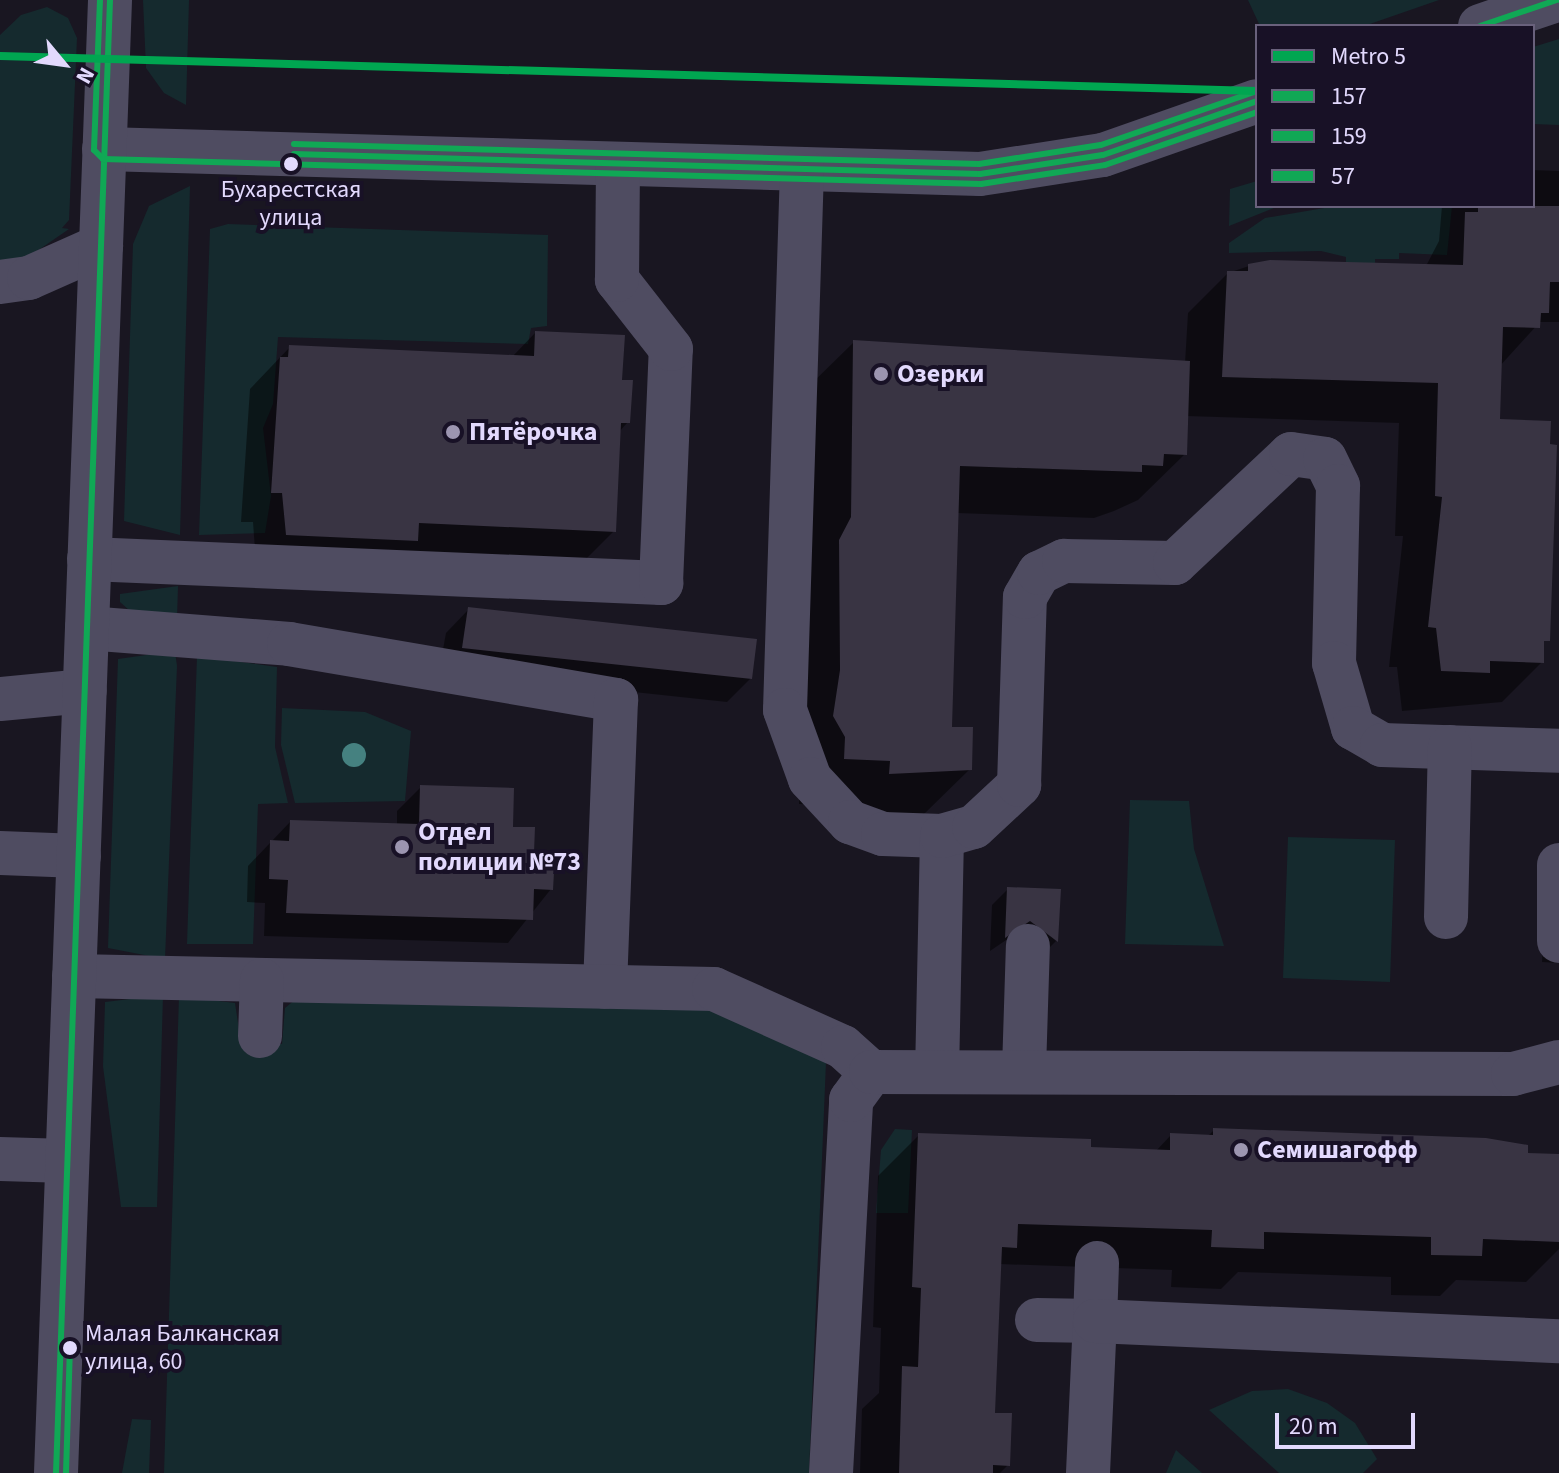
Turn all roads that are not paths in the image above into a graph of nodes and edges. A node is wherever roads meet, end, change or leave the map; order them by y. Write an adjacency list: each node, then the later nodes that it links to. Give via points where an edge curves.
1 (110, 0): 5 (street)
2 (1557, 0): 3 (street)
3 (1486, 24)
4 (1255, 102): 7 (street, via 1103,155 1041,168 980,174)
5 (104, 149): 6 (street); 8 (street)
6 (618, 165): 7 (street); 10 (street, via 617,280 671,349 661,583)
7 (802, 169): 16 (street, via 785,710 810,779 850,822 883,834)
8 (101, 246): 9 (street); 10 (street)
9 (0, 282)
10 (89, 559): 11 (street)
11 (87, 628): 12 (street); 25 (street, via 289,644 616,700)
12 (85, 691): 13 (street); 18 (street)
13 (0, 699)
14 (1450, 747): 15 (street); 16 (street, via 1382,745 1344,714 1334,663 1338,486 1325,459 1291,454 1175,563 1064,561 1039,573 1025,597 1019,785 974,827); 20 (street)
15 (1559, 751)
16 (942, 836): 28 (street)
17 (0, 853): 18 (street)
18 (79, 856): 23 (street)
19 (1559, 865): 21 (street)
20 (1446, 917)
21 (1559, 941)
22 (1028, 946): 29 (street)
23 (74, 976): 24 (street); 32 (street)
24 (262, 980): 25 (street); 26 (street)
25 (605, 987): 30 (street, via 739,995 843,1047)
26 (260, 1036)
27 (1559, 1062): 29 (street, via 1513,1074)
28 (937, 1069): 29 (street); 30 (street)
29 (1024, 1070)
30 (871, 1072): 38 (street, via 851,1100)
31 (0, 1159): 32 (street)
32 (67, 1161): 37 (street)
33 (1097, 1263): 35 (street)
34 (1037, 1320): 35 (street)
35 (1095, 1321): 36 (street); 39 (street)
36 (1559, 1341)
37 (56, 1473)
38 (831, 1473)
39 (1088, 1473)

